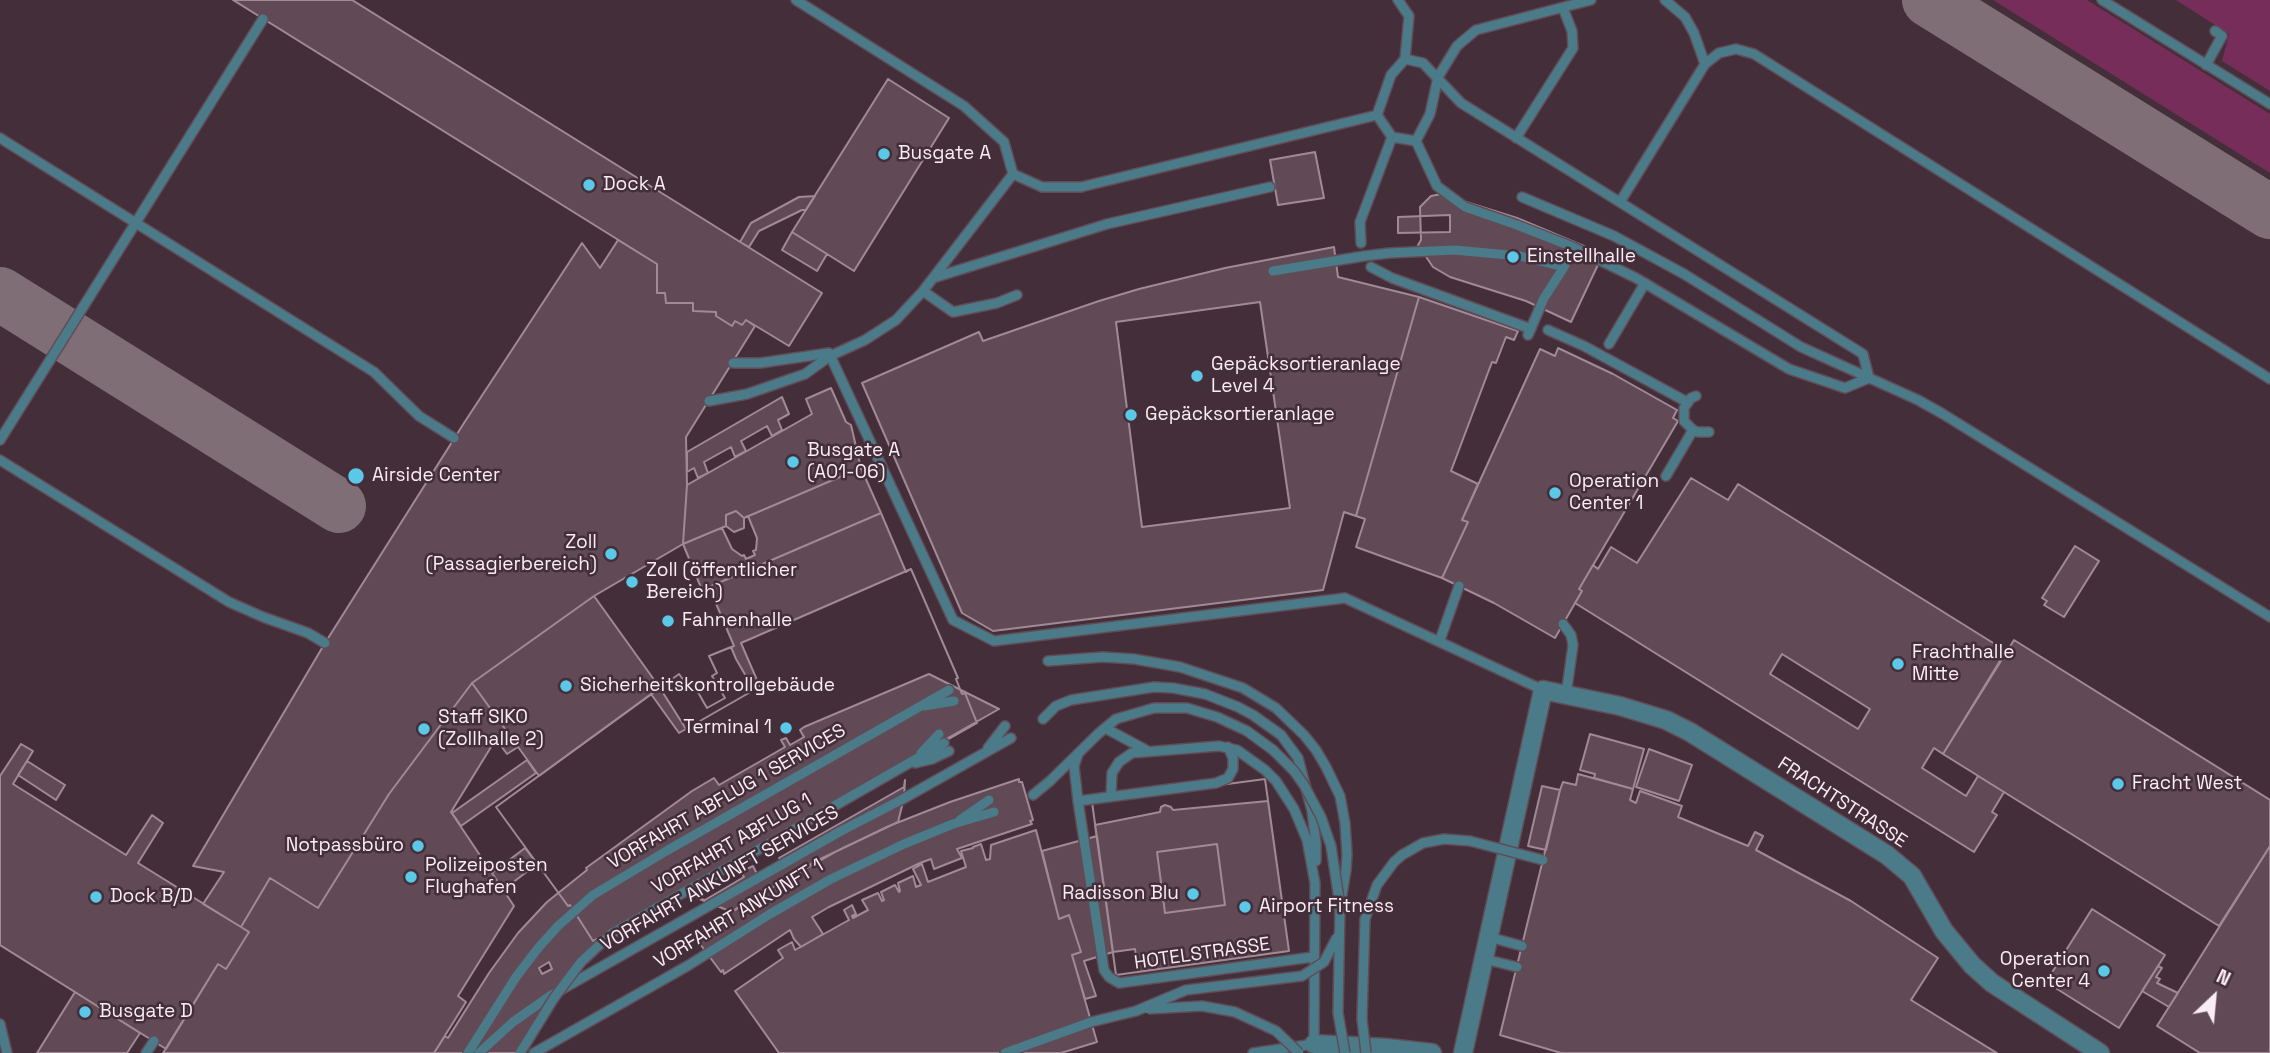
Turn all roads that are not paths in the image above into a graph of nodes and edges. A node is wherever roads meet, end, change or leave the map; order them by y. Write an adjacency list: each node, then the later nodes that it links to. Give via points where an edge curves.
1 (796, 0): 20 (lane, via 964,106 1004,142)
2 (1398, 0): 10 (lane, via 1409,16)
3 (1591, 0): 7 (lane)
4 (1665, 0): 11 (lane, via 1685,17)
5 (2102, 0): 6 (lane)
6 (2114, 3): 12 (lane)
7 (1563, 8): 13 (lane, via 1476,30 1457,46); 18 (lane, via 1573,48)
8 (263, 19): 24 (lane)
9 (2215, 31): 12 (lane, via 2222,36)
10 (1405, 59): 13 (lane, via 1423,63); 15 (lane, via 1391,75)
11 (1705, 64): 23 (lane); 39 (lane, via 1719,53 1754,54)
12 (2206, 65): 14 (lane)
13 (1438, 77): 18 (lane, via 1461,103); 19 (lane, via 1430,114)
14 (2270, 104)
15 (1377, 116): 16 (lane); 20 (lane, via 1081,187 1042,187)
16 (1392, 137): 19 (lane); 25 (lane, via 1360,222)
17 (0, 138): 24 (lane)
18 (1516, 138): 23 (lane)
19 (1416, 141): 26 (lane, via 1437,186 1465,207)
20 (1013, 174): 30 (lane)
21 (1269, 187): 30 (lane, via 1107,224)
22 (1522, 197): 38 (lane, via 1614,236 1801,347)
23 (1620, 202): 38 (lane, via 1863,354)
24 (135, 223): 45 (lane, via 373,372 419,416); 46 (lane)
25 (1361, 243)
26 (1573, 247): 28 (lane); 31 (lane)
27 (1371, 267): 28 (lane, via 1529,331)
28 (1564, 267): 29 (lane, bridge, via 1499,252 1454,250 1364,256)
29 (1273, 271)
30 (933, 278): 32 (lane)
31 (1646, 283): 35 (lane); 38 (lane, via 1789,369 1845,388)
32 (923, 291): 33 (lane, via 953,312); 36 (lane, via 880,332)
33 (1017, 295)
34 (1549, 330): 42 (lane)
35 (1609, 344)
36 (829, 355): 37 (lane); 41 (lane, via 806,374); 52 (lane, via 953,620 994,641 1345,598)
37 (733, 363)
38 (1869, 378): 50 (lane, via 1969,428)
39 (2270, 379)
40 (1696, 396): 42 (lane)
41 (709, 401)
42 (1687, 402): 43 (lane, via 1683,414)
43 (1693, 430): 44 (lane); 48 (lane)
44 (1709, 432)
45 (454, 438)
46 (0, 440)
47 (0, 460): 53 (lane, via 229,602)
48 (1666, 476)
49 (1459, 586): 52 (lane)
50 (2270, 617)
51 (1563, 624): 57 (lane, via 1573,645)
52 (1440, 640): 56 (lane)
53 (325, 643)
54 (1048, 661): 77 (lane, via 1103,657 1167,665 1232,684 1276,708 1316,750 1340,796 1347,854)
55 (949, 690): 59 (lane, VORFAHRT ABFLUG 1 SERVICES)
56 (1543, 690): 57 (street, FRACHTSTRASSE); 75 (street)
57 (1566, 695): 101 (street, FRACHTSTRASSE, via 1666,720 1887,855 1912,876 1944,931 1972,965)
58 (954, 701): 59 (lane)
59 (919, 706): 91 (lane, VORFAHRT ABFLUG 1 SERVICES, via 593,895 558,926 516,977)
60 (1043, 719): 76 (lane, via 1070,700 1154,687 1205,694 1253,715 1280,735 1304,774 1315,828)
61 (1005, 726): 65 (lane)
62 (1105, 728): 66 (lane); 67 (lane); 77 (lane, bridge, via 1116,719 1154,708 1186,708 1232,723 1273,750 1304,785 1321,817 1331,846)
63 (1011, 738): 65 (lane, VORFAHRT ANKUNFT SERVICES)
64 (1228, 747): 66 (lane); 70 (lane, via 1233,769 1228,778); 76 (lane, via 1265,770 1285,794 1307,840)
65 (987, 750): 92 (lane, VORFAHRT ANKUNFT SERVICES, via 550,996)
66 (1146, 750): 70 (lane, via 1119,762 1112,773)
67 (1078, 754): 69 (lane); 72 (lane, HOTELSTRASSE, via 1074,766)
68 (910, 762): 68 (lane, via 944,743 932,759); 93 (lane, VORFAHRT ABFLUG 1, bridge, via 611,934 581,962)
69 (1033, 795)
70 (1111, 796): 72 (lane)
71 (989, 800): 74 (lane)
72 (1078, 801): 81 (lane, HOTELSTRASSE, via 1104,970 1114,981)
73 (994, 812): 74 (lane)
74 (953, 824): 94 (lane, VORFAHRT ANKUNFT 1, via 820,885)
75 (1509, 848): 79 (street); 98 (lane, bridge, via 1544,858 1444,839 1423,843 1402,855 1377,886 1365,919 1362,1019)
76 (1315, 883): 81 (lane)
77 (1340, 906): 78 (lane, bridge)
78 (1339, 928): 84 (lane, bridge, via 1324,962 1302,976 1186,990); 97 (lane, bridge, via 1338,1013)
79 (1489, 937): 80 (lane); 82 (street)
80 (1522, 946)
81 (1313, 957): 87 (lane)
82 (1484, 959): 83 (lane); 100 (street)
83 (1517, 967)
84 (1136, 1011): 87 (lane, bridge, via 1187,1005 1235,1012); 95 (lane)
85 (0, 1024): 89 (lane)
86 (154, 1041): 90 (lane)
87 (1307, 1048): 88 (lane); 99 (street)
88 (1288, 1050): 96 (lane)
89 (7, 1053)
90 (146, 1053)
91 (468, 1053)
92 (479, 1053)
93 (520, 1053)
94 (534, 1053)
95 (1005, 1053)
96 (1253, 1053)
97 (1345, 1053)
98 (1366, 1053)
99 (1432, 1053)
100 (1463, 1053)
101 (2100, 1053)

